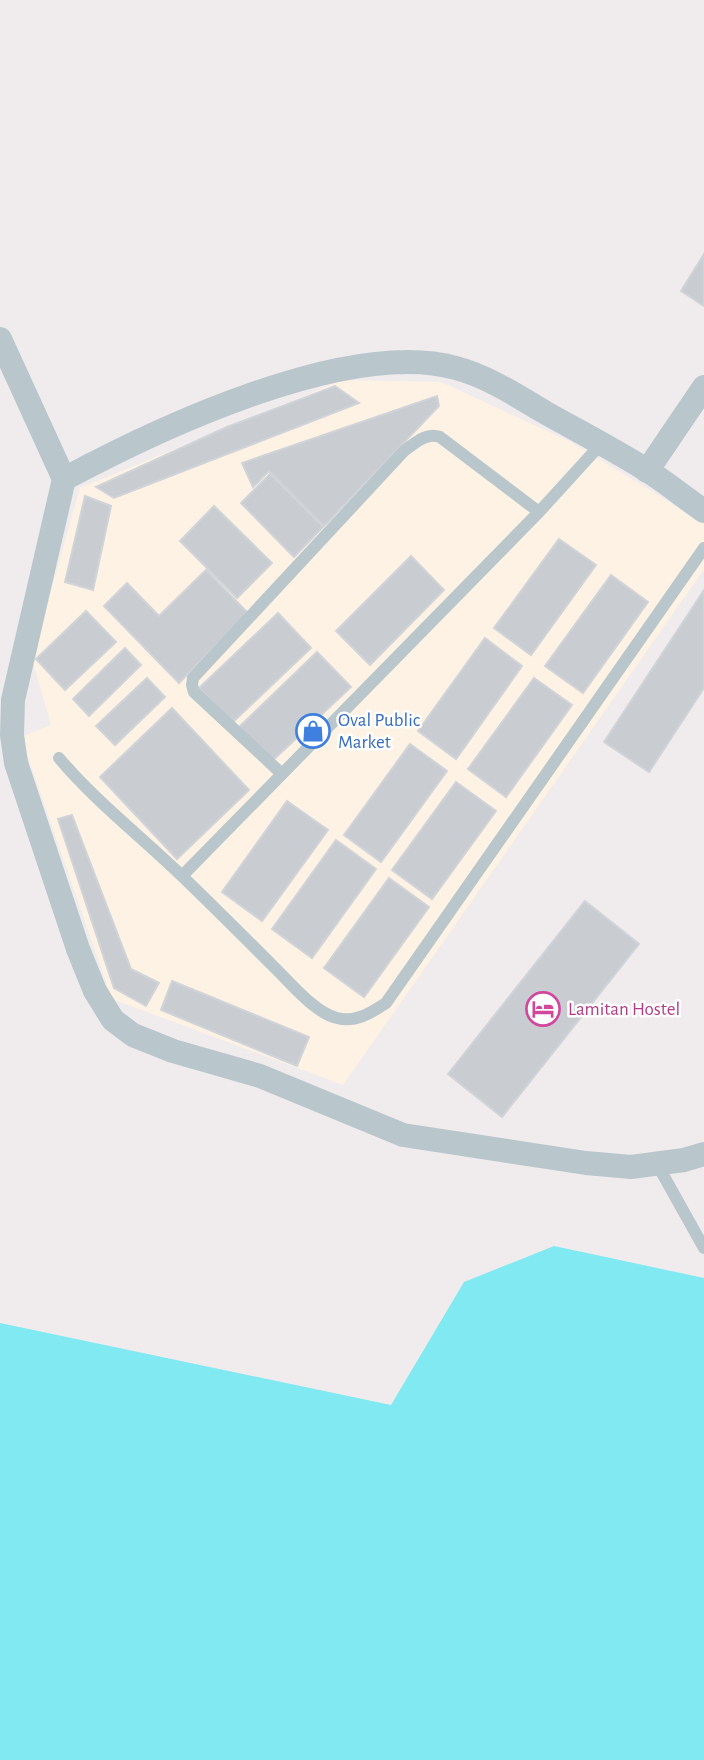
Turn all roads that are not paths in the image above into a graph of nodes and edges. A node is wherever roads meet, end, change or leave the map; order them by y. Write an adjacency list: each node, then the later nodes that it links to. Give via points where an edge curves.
1 (0, 339): 5 (street)
2 (704, 387): 4 (street)
3 (601, 444): 4 (street); 5 (street, via 475,375 453,367 390,362 267,389 145,437); 7 (lane)
4 (647, 471): 6 (street)
5 (64, 479): 9 (street)
6 (704, 511)
7 (539, 512): 11 (lane); 11 (lane, via 440,437 422,438 404,451 193,678 194,692)
8 (704, 548): 12 (lane, via 386,1003 370,1014 338,1019 324,1013)
9 (9, 676): 14 (street, via 12,736 24,793 95,991 114,1020 133,1035 260,1076 403,1135 586,1163)
10 (59, 758): 12 (lane, via 81,784)
11 (282, 774): 12 (lane)
12 (182, 876)
13 (704, 1154): 14 (street)
14 (657, 1164): 15 (lane)
15 (704, 1248)

